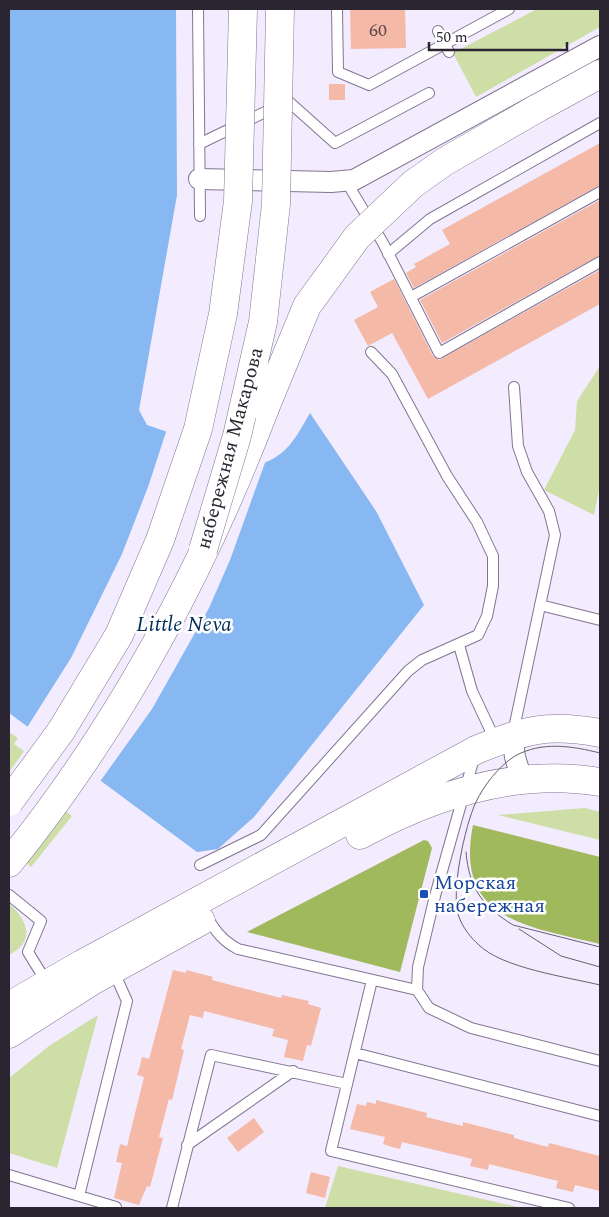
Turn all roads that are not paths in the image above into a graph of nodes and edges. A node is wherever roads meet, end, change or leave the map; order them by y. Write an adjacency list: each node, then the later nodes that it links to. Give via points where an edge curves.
1 (198, 9): 12 (lane)
2 (243, 9): 31 (main road, набережная Макарова, bridge, via 238,202 223,314 198,429 160,540 118,634 61,731)
3 (280, 9): 22 (main road, набережная Макарова, bridge, via 276,204 263,322 237,436)
4 (337, 9): 8 (lane, via 338,72 369,84)
5 (509, 9): 8 (lane)
6 (438, 31): 8 (lane)
7 (600, 46): 14 (street, via 362,176)
8 (447, 48)
9 (600, 74): 22 (main road, bridge, via 444,162 413,184 357,237 307,306 242,469)
10 (429, 93): 12 (lane, via 335,143 288,101)
11 (600, 123): 17 (lane, via 430,219)
12 (199, 144): 13 (lane)
13 (199, 179): 14 (street); 16 (lane)
14 (346, 181): 17 (lane)
15 (600, 192): 19 (lane)
16 (200, 216)
17 (388, 254): 19 (lane)
18 (600, 262): 19 (lane, via 439,353)
19 (411, 297)
20 (370, 352): 25 (lane, via 392,374 447,476 477,522 493,556 493,586 487,616 478,635)
21 (514, 387): 23 (lane, via 518,446 527,472 550,511 555,535)
22 (203, 550): 32 (main road, набережная Макарова, via 147,662 90,753)
23 (540, 606): 24 (lane); 27 (lane)
24 (600, 620)
25 (459, 645): 27 (lane, via 472,691); 33 (lane, via 422,660 408,671 261,835)
26 (600, 733): 27 (main road, via 548,727)
27 (495, 742): 28 (street, via 515,757); 30 (lane); 38 (main road)
28 (522, 780): 29 (main road, via 566,778); 30 (main road)
29 (600, 782)
30 (463, 791): 35 (main road, via 424,803 387,820); 39 (lane, via 418,968)
31 (9, 802)
32 (9, 863)
33 (200, 865)
34 (9, 895): 38 (lane, via 41,921 28,952)
35 (207, 917): 36 (main road); 37 (lane, via 217,934 238,949)
36 (113, 969): 41 (main road); 49 (lane, via 127,1001)
37 (372, 980): 39 (lane); 42 (lane)
38 (48, 984): 40 (main road)
39 (417, 990): 43 (lane, via 429,1008 472,1028)
40 (9, 1006)
41 (9, 1034)
42 (355, 1053): 45 (lane); 46 (lane)
43 (600, 1061)
44 (293, 1072): 45 (lane); 47 (lane); 47 (lane, via 211,1055)
45 (347, 1084): 52 (lane, via 331,1151)
46 (600, 1116)
47 (187, 1145): 51 (lane)
48 (9, 1175): 49 (lane)
49 (79, 1196): 50 (lane)
50 (116, 1207)
51 (172, 1208)
52 (569, 1208)

